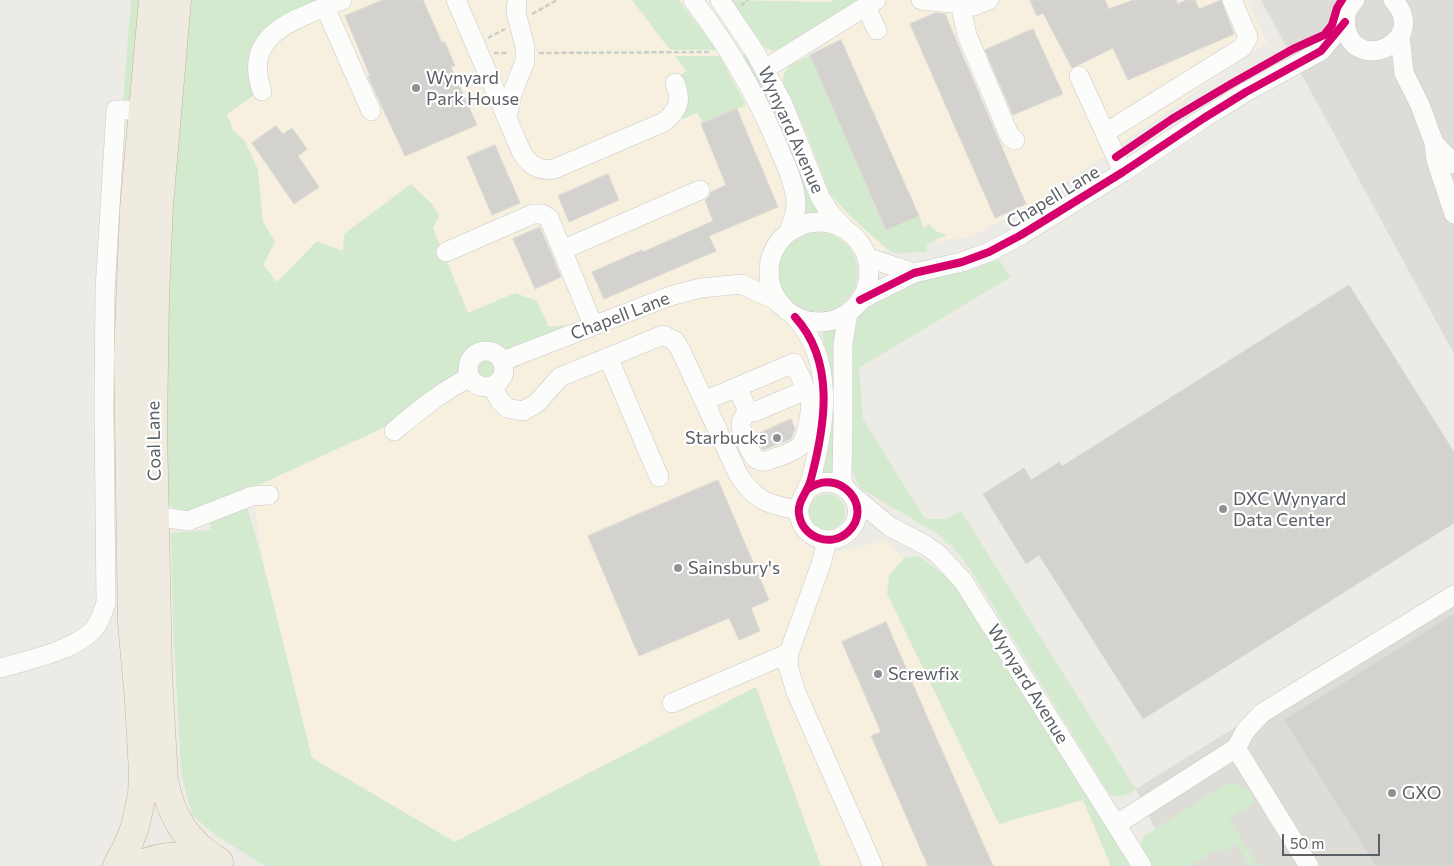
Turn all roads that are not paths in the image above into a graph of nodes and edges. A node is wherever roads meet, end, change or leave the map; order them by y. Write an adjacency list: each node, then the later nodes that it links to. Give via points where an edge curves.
1 (153, 0): 28 (highway, Coal Lane)
2 (178, 0): 63 (highway, Coal Lane, via 159,205 155,288)
3 (456, 0): 23 (street)
4 (512, 0): 25 (street, via 525,53)
5 (693, 0): 39 (street, Wynyard Avenue, via 744,75 786,166 796,202)
6 (720, 0): 21 (street, Wynyard Avenue)
7 (921, 0): 14 (street, via 954,2)
8 (989, 0): 14 (street)
9 (1232, 0): 31 (street, via 1248,37 1243,47)
10 (1355, 0): 15 (street, Chapell Lane, via 1346,12)
11 (871, 3): 16 (street); 21 (street)
12 (1399, 3): 17 (street, via 1403,18)
13 (334, 4): 27 (street, via 280,28 263,44 258,64); 29 (street)
14 (961, 7): 32 (street, via 967,34 1010,137)
15 (1345, 22): 18 (street, via 1346,32); 19 (street, Chapell Lane)
16 (877, 30)
17 (1400, 36): 20 (street, via 1394,44); 22 (street)
18 (1358, 46): 19 (street, Chapell Lane); 20 (street)
19 (1321, 51): 35 (street, Chapell Lane, via 1246,92)
20 (1377, 51): 22 (street)
21 (765, 69): 38 (street, Wynyard Avenue, via 783,104 820,197)
22 (1404, 73): 33 (street)
23 (488, 75): 25 (street, via 502,83); 30 (street)
24 (1079, 76): 31 (street)
25 (519, 80): 30 (street, via 512,94)
26 (674, 83): 30 (street, via 678,100 674,113 664,122 554,169 545,170 528,162)
27 (262, 92)
28 (144, 110): 68 (highway, Coal Lane, via 134,209 128,355); 70 (street, via 116,110 104,289 106,603 99,622 78,642)
29 (371, 111)
30 (507, 119)
31 (1105, 133): 35 (street)
32 (1015, 140)
33 (1434, 143): 34 (street); 37 (street, via 1436,160)
34 (1454, 164)
35 (1123, 172): 44 (street, Chapell Lane, via 989,252)
36 (700, 190): 40 (street)
37 (1454, 214)
38 (848, 232): 39 (street, via 818,222 802,225); 43 (street, Wynyard Avenue)
39 (788, 233): 42 (street, Wynyard Avenue)
40 (562, 250): 41 (street, via 549,218 533,214); 48 (street)
41 (446, 252)
42 (773, 254): 45 (street, Chapell Lane, via 764,267); 47 (street, Wynyard Avenue, via 769,272 772,290)
43 (866, 257): 44 (street, Chapell Lane); 46 (street, Wynyard Avenue, via 867,287)
44 (914, 273): 46 (street, Chapell Lane)
45 (741, 284): 47 (street, via 776,300); 48 (street, Chapell Lane, via 701,288 670,296)
46 (854, 307): 47 (street, via 840,318 822,322 813,322); 60 (street, Wynyard Avenue, via 843,344 842,476)
47 (788, 311): 59 (street, via 807,329 820,365 823,387 821,438)
48 (593, 325): 50 (street, Chapell Lane)
49 (608, 357): 52 (street, via 560,377 537,404 523,411 507,408); 55 (street, via 663,335 675,341 680,349); 58 (street)
50 (503, 361): 51 (street, via 492,351 481,351 470,361); 52 (street, via 503,376)
51 (470, 377): 52 (street, via 482,386); 57 (street, via 445,390)
52 (492, 386)
53 (737, 387): 54 (street, via 794,363); 55 (street); 56 (street)
54 (803, 388): 56 (street, via 799,393 754,412); 56 (street, via 810,399 803,443 799,448 766,461 756,459 741,426)
55 (704, 401): 62 (street, via 747,489 760,499)
56 (748, 411)
57 (394, 431)
58 (659, 477)
59 (808, 489): 60 (street, via 826,482); 62 (street, via 801,498)
60 (848, 491): 64 (street, Wynyard Avenue); 65 (street, via 857,512)
61 (269, 495): 63 (street, via 252,496 188,521)
62 (799, 510): 66 (street, via 800,521 806,531)
63 (155, 516): 74 (highway, Coal Lane, via 164,781 178,821 188,837 203,852)
64 (889, 526): 65 (street); 73 (street, Wynyard Avenue, via 925,544 963,580)
65 (852, 528): 66 (street, via 838,538)
66 (827, 540): 69 (street)
67 (1454, 595): 72 (street, via 1262,714 1246,730)
68 (132, 623): 75 (highway, via 126,800 118,833); 76 (highway, Coal Lane, via 142,795 135,827)
69 (789, 653): 71 (street); 78 (street, via 788,666 796,692)
70 (0, 668)
71 (672, 703)
72 (1236, 748): 73 (street); 80 (street)
73 (1117, 824): 79 (street, Wynyard Avenue)
74 (224, 864): 77 (highway, via 178,856)
75 (100, 866)
76 (117, 866)
77 (138, 866)
78 (873, 866)
79 (1142, 866)
80 (1309, 866)

